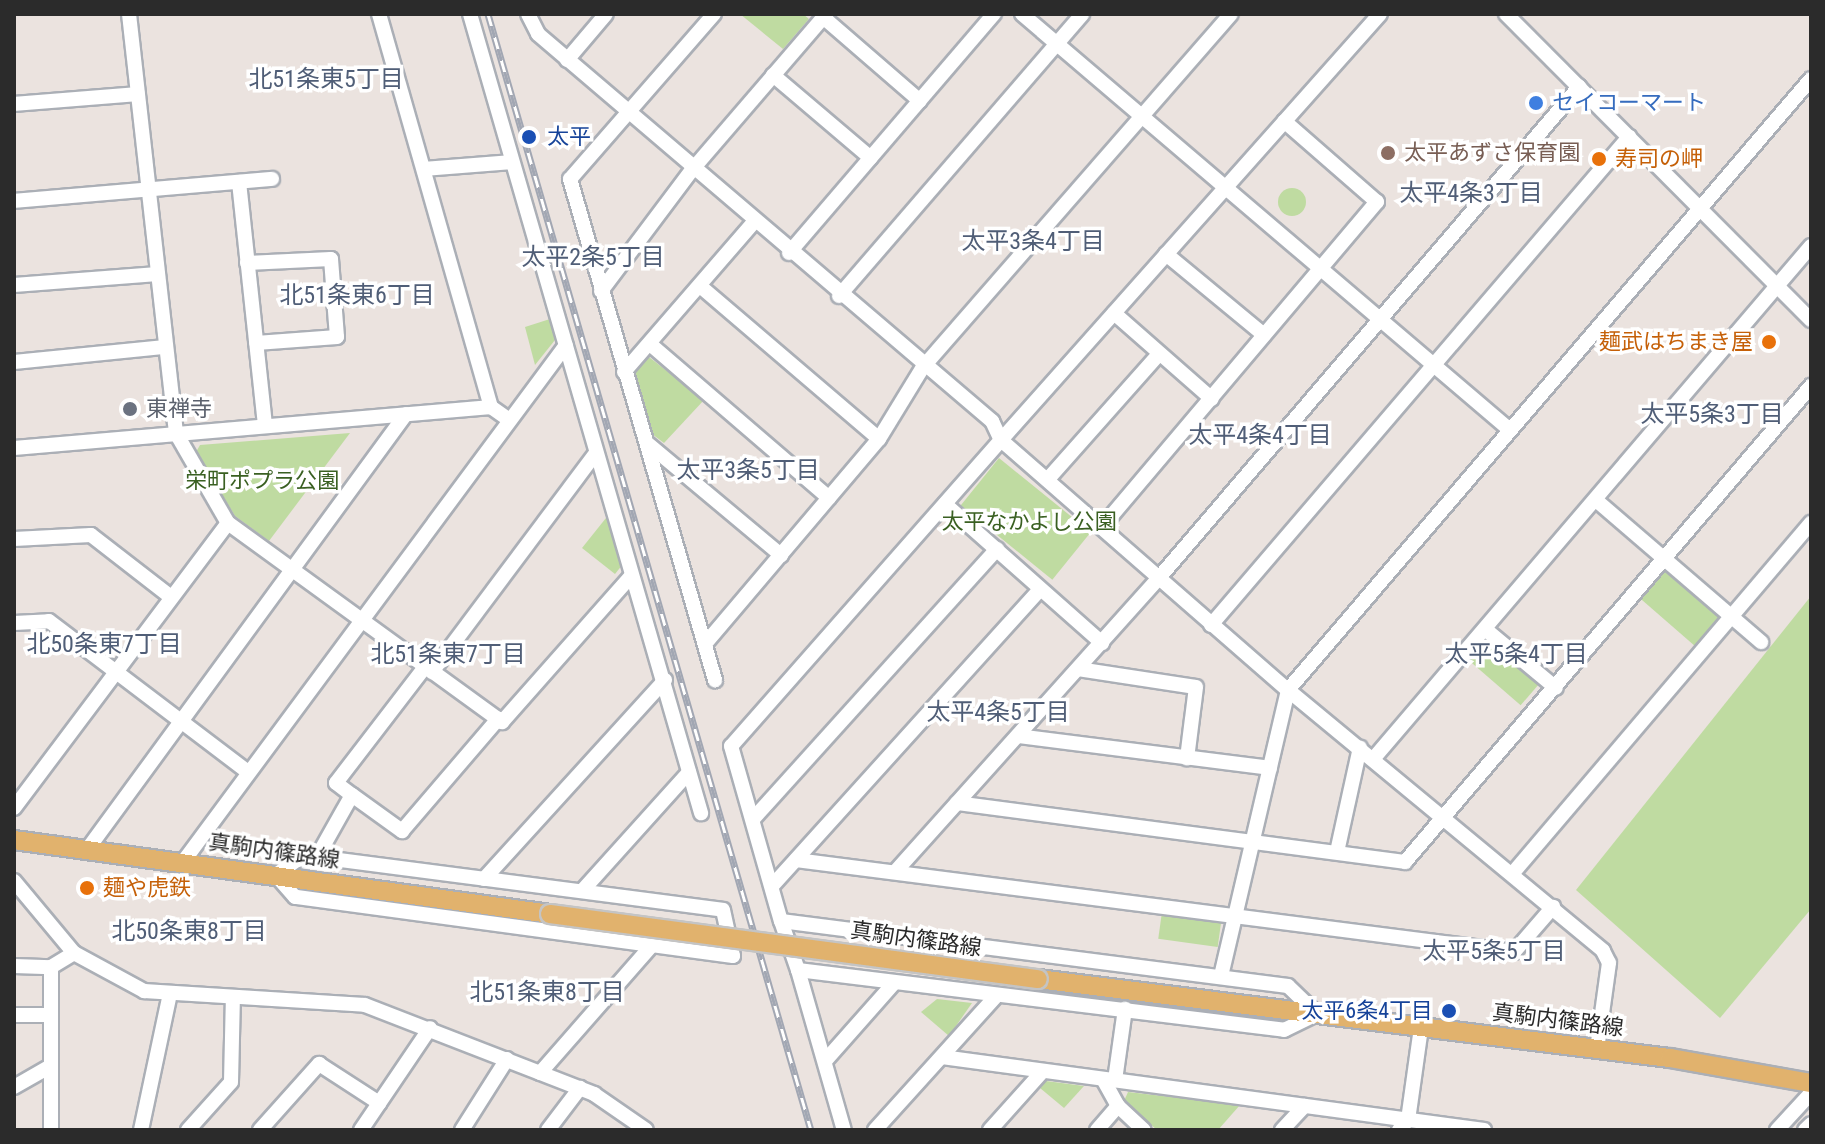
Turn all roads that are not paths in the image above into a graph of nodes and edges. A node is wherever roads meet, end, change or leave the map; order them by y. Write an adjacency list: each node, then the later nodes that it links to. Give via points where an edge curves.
1 (129, 14): 19 (street)
2 (379, 14): 28 (street)
3 (470, 14): 27 (street)
4 (528, 14): 15 (street, via 538,34)
5 (606, 14): 15 (street)
6 (714, 14): 22 (street)
7 (994, 14): 20 (street)
8 (1022, 14): 14 (street)
9 (1082, 14): 14 (street)
10 (1231, 14): 23 (street)
11 (1380, 14): 24 (street)
12 (1506, 14): 18 (street)
13 (824, 15): 16 (street); 20 (street)
14 (1057, 44): 23 (street); 47 (street)
15 (567, 60): 22 (street)
16 (773, 75): 26 (street); 29 (street)
17 (1811, 79): 35 (street)
18 (1579, 87): 25 (street); 49 (street)
19 (138, 94): 21 (street); 32 (street)
20 (920, 101): 26 (street)
21 (14, 104)
22 (628, 114): 29 (street); 46 (street, via 570,179)
23 (1141, 116): 33 (street); 59 (street)
24 (1284, 121): 33 (street); 41 (street, via 1377,202)
25 (1629, 137): 35 (street); 58 (street)
26 (871, 158): 38 (street)
27 (512, 162): 28 (street); 54 (street)
28 (424, 169): 63 (street)
29 (692, 170): 36 (street); 46 (street)
30 (272, 179): 31 (street)
31 (239, 182): 32 (street); 40 (street)
32 (148, 189): 34 (street); 42 (street)
33 (1227, 189): 39 (street); 41 (street)
34 (14, 201)
35 (1700, 208): 45 (street); 67 (street)
36 (753, 223): 38 (street); 44 (street)
37 (1811, 246): 45 (street)
38 (789, 253): 47 (street)
39 (1166, 254): 48 (street); 51 (street)
40 (247, 263): 52 (street); 52 (street, via 331,259 337,337)
41 (1320, 268): 49 (street); 51 (street)
42 (158, 274): 43 (street); 55 (street)
43 (14, 285)
44 (700, 286): 53 (street); 69 (street)
45 (1777, 286): 50 (street); 76 (street)
46 (601, 291): 60 (street)
47 (839, 296): 59 (street)
48 (1114, 313): 56 (street); 70 (street)
49 (1378, 319): 58 (street); 87 (street)
50 (1811, 320)
51 (1264, 335): 62 (street)
52 (256, 343): 66 (street)
53 (650, 344): 60 (street); 75 (street)
54 (566, 345): 65 (street); 73 (street)
55 (165, 347): 57 (street); 68 (street)
56 (1159, 354): 62 (street); 74 (street)
57 (14, 362)
58 (1434, 366): 67 (street); 93 (street)
59 (923, 367): 69 (street); 70 (street, via 992,421)
60 (624, 372): 71 (street)
61 (1811, 386): 84 (street)
62 (1212, 399): 80 (street)
63 (491, 407): 64 (street); 65 (street)
64 (406, 414): 66 (street); 85 (street)
65 (507, 418): 91 (street)
66 (265, 426): 68 (street)
67 (1510, 430): 104 (street)
68 (176, 433): 72 (street); 78 (street)
69 (879, 439): 75 (street)
70 (1001, 440): 74 (street); 77 (street)
71 (647, 443): 83 (street); 97 (street)
72 (14, 448)
73 (595, 454): 86 (street); 99 (street)
74 (1048, 479): 80 (street)
75 (829, 498): 83 (street)
76 (1596, 500): 84 (street); 94 (street)
77 (945, 504): 82 (street); 119 (street, via 731,746)
78 (228, 523): 85 (street); 89 (street)
79 (1811, 523): 90 (street)
80 (1102, 527): 87 (street)
81 (14, 539): 89 (street, via 91,535)
82 (997, 549): 88 (street); 119 (street)
83 (781, 555): 97 (street)
84 (1665, 559): 90 (street); 103 (street)
85 (295, 570): 91 (street); 106 (street)
86 (631, 576): 101 (street); 105 (street, via 502,722)
87 (1158, 579): 93 (street); 96 (street)
88 (1040, 589): 96 (street); 125 (street)
89 (171, 597): 100 (street)
90 (1731, 617): 95 (street); 128 (street)
91 (361, 620): 99 (street); 112 (street)
92 (14, 623): 100 (street, via 49,621)
93 (1211, 625): 104 (street)
94 (1485, 629): 103 (street); 110 (street)
95 (1761, 642)
96 (1102, 643): 98 (street)
97 (705, 644): 102 (street)
98 (1078, 669): 107 (street); 109 (street, via 1196,687)
99 (429, 670): 105 (street); 114 (street, via 336,783)
100 (115, 674): 106 (street); 116 (street)
101 (665, 680): 113 (street); 130 (street)
102 (715, 680)
103 (1556, 688): 118 (street)
104 (1288, 690): 108 (street); 111 (street)
105 (498, 719): 114 (street, via 402,831)
106 (181, 722): 112 (street); 122 (street)
107 (1018, 736): 109 (street); 115 (street)
108 (1360, 747): 110 (street); 123 (street)
109 (1187, 758): 111 (street)
110 (1374, 758): 118 (street)
111 (1270, 768): 120 (street)
112 (248, 772): 126 (street)
113 (689, 772): 117 (street); 133 (street)
114 (352, 795): 124 (street)
115 (957, 803): 120 (street); 127 (street)
116 (14, 808)
117 (701, 813)
118 (1446, 816): 123 (street, via 1405,862); 128 (street)
119 (753, 819): 132 (street)
120 (1253, 839): 123 (street); 135 (street)
121 (14, 840): 122 (main road, 真駒内篠路線)
122 (87, 850): 126 (main road, 真駒内篠路線)
123 (1337, 852)
124 (317, 857): 129 (street, via 297,860); 130 (street)
125 (796, 860): 127 (street); 132 (street)
126 (183, 862): 129 (main road, 真駒内篠路線)
127 (895, 872): 135 (street)
128 (1513, 873): 134 (street)
129 (276, 875): 137 (street, via 295,897); 148 (main road, 真駒内篠路線, bridge)
130 (484, 879): 133 (street)
131 (14, 881): 138 (street)
132 (772, 886): 136 (street)
133 (582, 891): 137 (street, via 723,910 733,956)
134 (1553, 907): 135 (street, via 1514,952); 153 (street, via 1603,951 1609,963)
135 (1234, 917): 142 (street)
136 (781, 921): 141 (street); 142 (street)
137 (651, 946): 159 (street)
138 (74, 953): 140 (street); 144 (street, via 144,991)
139 (14, 966): 140 (street)
140 (51, 967): 150 (street)
141 (798, 970): 143 (street); 156 (street)
142 (1221, 976): 148 (street, via 1288,986)
143 (894, 983): 146 (street); 156 (street)
144 (170, 993): 145 (street); 171 (street)
145 (233, 997): 151 (street, via 365,1005); 172 (street, via 231,1082)
146 (995, 997): 147 (street); 154 (street)
147 (1125, 1009): 148 (street, via 1284,1030); 160 (street)
148 (1317, 1014): 152 (main road, 真駒内篠路線)
149 (14, 1015): 150 (street)
150 (47, 1015): 157 (street)
151 (430, 1028): 155 (street); 165 (street)
152 (1421, 1028): 153 (main road, 真駒内篠路線); 169 (street)
153 (1597, 1049): 161 (main road, 真駒内篠路線)
154 (942, 1057): 158 (street); 179 (street)
155 (507, 1059): 159 (street); 175 (street)
156 (825, 1061): 178 (street)
157 (49, 1067): 162 (street); 170 (street)
158 (1043, 1071): 160 (street); 180 (street)
159 (540, 1073): 163 (street)
160 (1109, 1080): 166 (street); 167 (street)
161 (1811, 1083)
162 (14, 1087)
163 (580, 1088): 176 (street); 177 (street)
164 (1811, 1093): 185 (street)
165 (379, 1103): 173 (street, via 319,1064); 174 (street)
166 (1118, 1106): 181 (street); 182 (street)
167 (1304, 1106): 169 (street); 183 (street)
168 (1811, 1124): 186 (street)
169 (1404, 1125): 184 (street)
170 (51, 1130)
171 (141, 1130)
172 (188, 1130)
173 (260, 1130)
174 (361, 1130)
175 (462, 1130)
176 (548, 1130)
177 (646, 1130)
178 (844, 1130)
179 (875, 1130)
180 (990, 1130)
181 (1097, 1130)
182 (1144, 1130)
183 (1282, 1130)
184 (1477, 1130)
185 (1777, 1130)
186 (1805, 1130)

